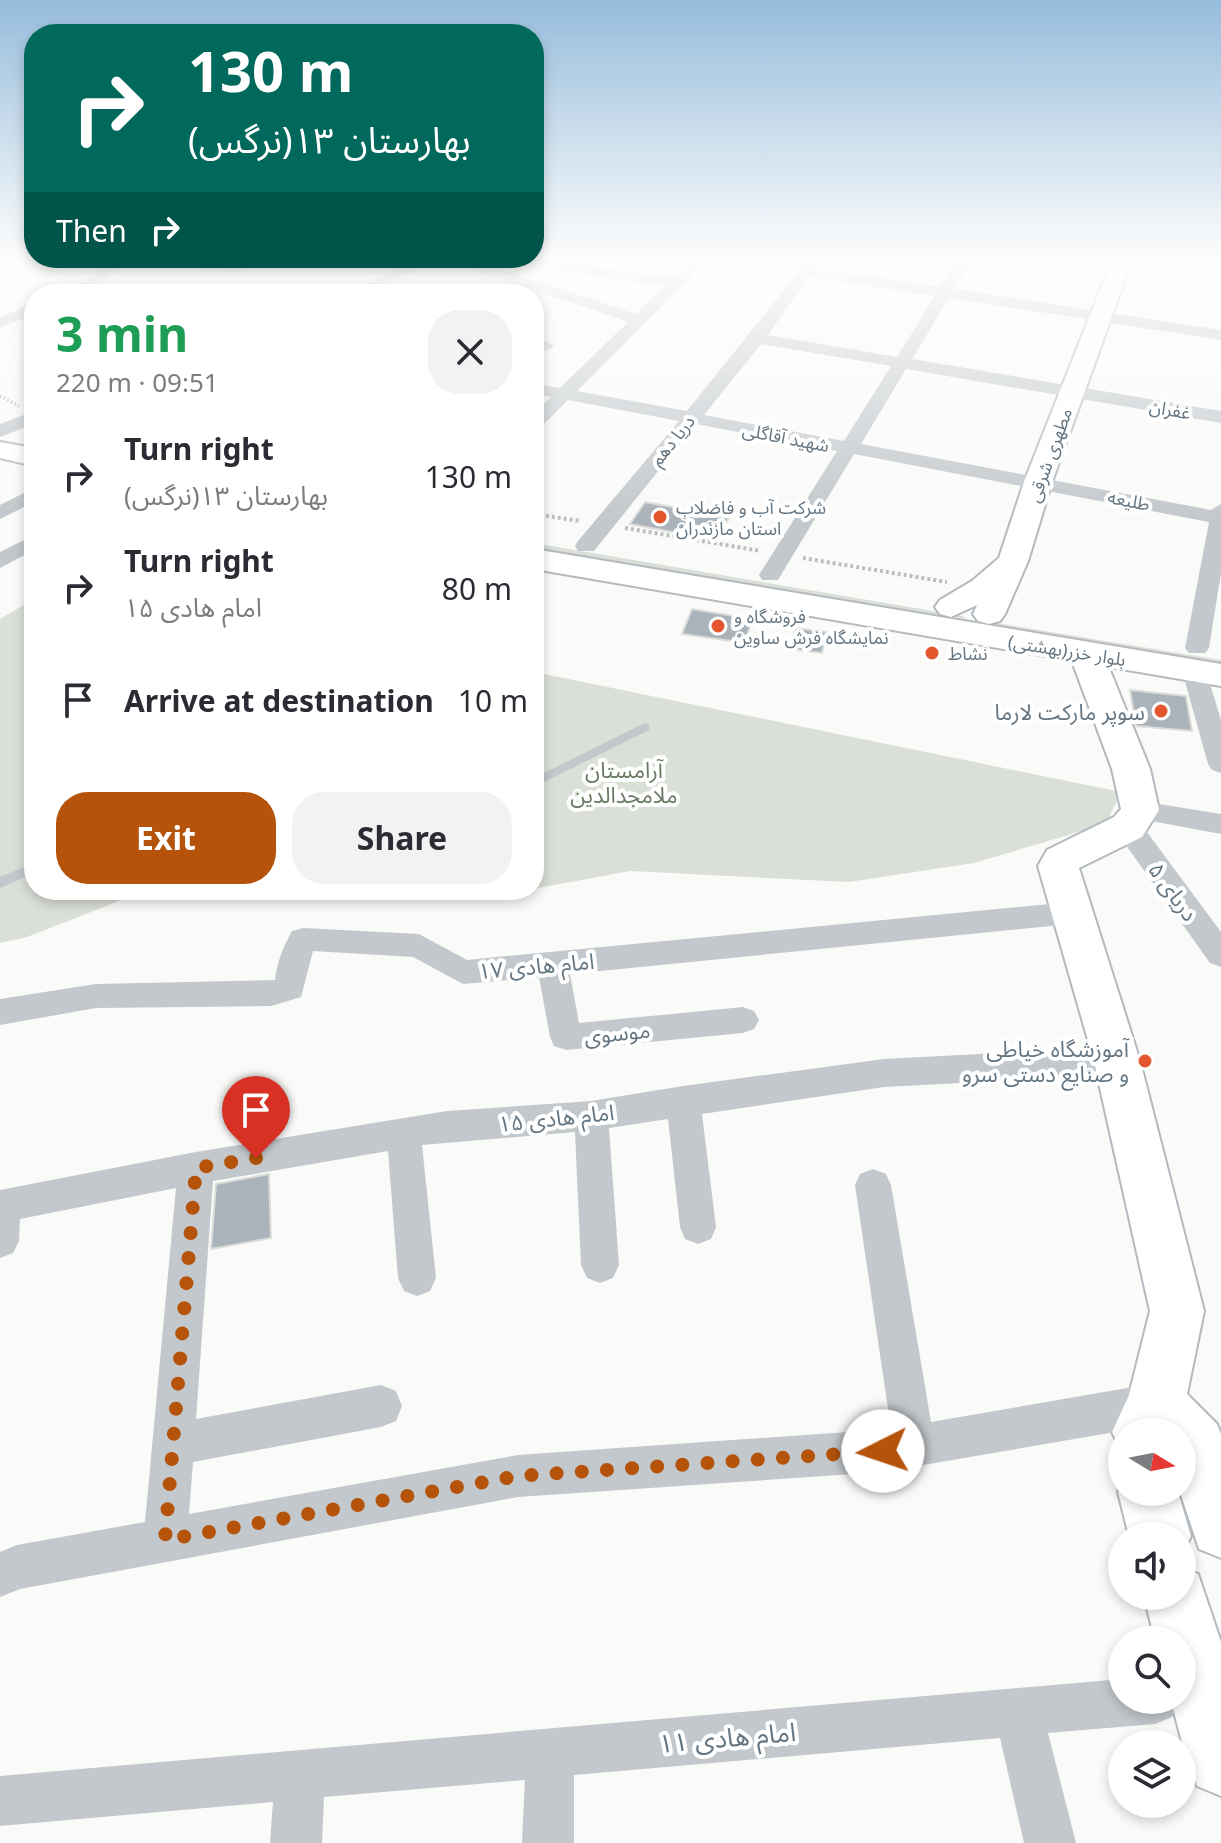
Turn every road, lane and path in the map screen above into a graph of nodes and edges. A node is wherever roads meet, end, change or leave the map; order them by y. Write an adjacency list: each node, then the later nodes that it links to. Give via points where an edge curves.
1 (613, 346): 9 (street)
2 (750, 346): 12 (street, دریا دهم)
3 (803, 346): 6 (street, غفران)
4 (912, 346): 6 (street)
5 (1088, 346): 8 (main road, مطهری شرقی)
6 (901, 363): 8 (street, غفران); 15 (street)
7 (544, 390): 9 (street, شهید آقاگلی)
8 (1071, 392): 11 (street, غفران); 20 (main road, مطهری شرقی)
9 (564, 394): 10 (street); 12 (street, شهید آقاگلی)
10 (544, 413)
11 (1221, 417)
12 (690, 418): 15 (street, شهید آقاگلی); 25 (street, دریا دهم)
13 (24, 421): 14 (street)
14 (0, 431)
15 (848, 449): 20 (street, شهید آقاگلی); 30 (street)
16 (0, 450): 17 (main road)
17 (24, 455)
18 (0, 472): 19 (main road)
19 (24, 474)
20 (1038, 482): 23 (street, طلیعه); 29 (main road, مطهری شرقی)
21 (24, 500): 22 (street)
22 (0, 513)
23 (1221, 515): 34 (street)
24 (544, 539): 25 (main road, بلوار خزر(بهشتی))
25 (586, 546): 30 (main road, بلوار خزر(بهشتی))
26 (24, 547): 27 (street)
27 (0, 561)
28 (544, 561): 33 (main road, بلوار خزر(بهشتی))
29 (1013, 561): 31 (main road); 32 (main road, مطهری شرقی)
30 (770, 575): 31 (main road, بلوار خزر(بهشتی))
31 (951, 607): 32 (main road, بلوار خزر(بهشتی))
32 (989, 614): 34 (main road, بلوار خزر(بهشتی))
33 (1086, 653): 34 (main road, بلوار خزر(بهشتی)); 38 (main road, via 1131,769)
34 (1208, 661): 36 (street)
35 (645, 727): 37 (lane)
36 (1221, 764)
37 (544, 778)
38 (1134, 819): 39 (street); 42 (main road, via 1061,860 1058,866); 43 (street, دریای ۵)
39 (1221, 824)
40 (24, 872): 41 (lane)
41 (0, 883)
42 (1071, 913): 44 (street, امام هادی ۱۷); 47 (main road)
43 (1221, 955)
44 (552, 963): 45 (street, امام هادی ۱۷, via 463,972 419,946 303,939 293,961 290,988 271,994 96,996); 46 (street, موسوی, via 566,1037)
45 (0, 1012)
46 (743, 1020)
47 (1117, 1061): 48 (street, امام هادی ۱۵, via 884,1073); 58 (main road, via 1177,1311)
48 (683, 1100): 49 (street, امام هادی ۱۵); 54 (street)
49 (591, 1116): 50 (street, امام هادی ۱۵, via 447,1126); 55 (street)
50 (404, 1136): 51 (street, امام هادی ۱۵); 56 (street)
51 (196, 1168): 53 (street, امام هادی ۱۵); 60 (street)
52 (873, 1185): 61 (street)
53 (1, 1218)
54 (698, 1227)
55 (600, 1265)
56 (417, 1278)
57 (381, 1406): 60 (street)
58 (1149, 1418)
59 (1108, 1423): 61 (street)
60 (175, 1444): 64 (street)
61 (914, 1445): 64 (street, via 518,1476)
62 (1196, 1445): 63 (main road)
63 (1221, 1527)
64 (165, 1540): 65 (street, via 17,1567)
65 (0, 1575)
66 (1108, 1704): 67 (street, امام هادی ١۱)
67 (1018, 1712): 69 (street, امام هادی ١۱); 75 (street)
68 (1190, 1714): 70 (main road)
69 (550, 1753): 71 (street, امام هادی ١۱); 74 (street)
70 (1221, 1762)
71 (300, 1775): 72 (street, امام هادی ١۱); 73 (street)
72 (0, 1801)
73 (296, 1843)
74 (548, 1843)
75 (1050, 1843)

